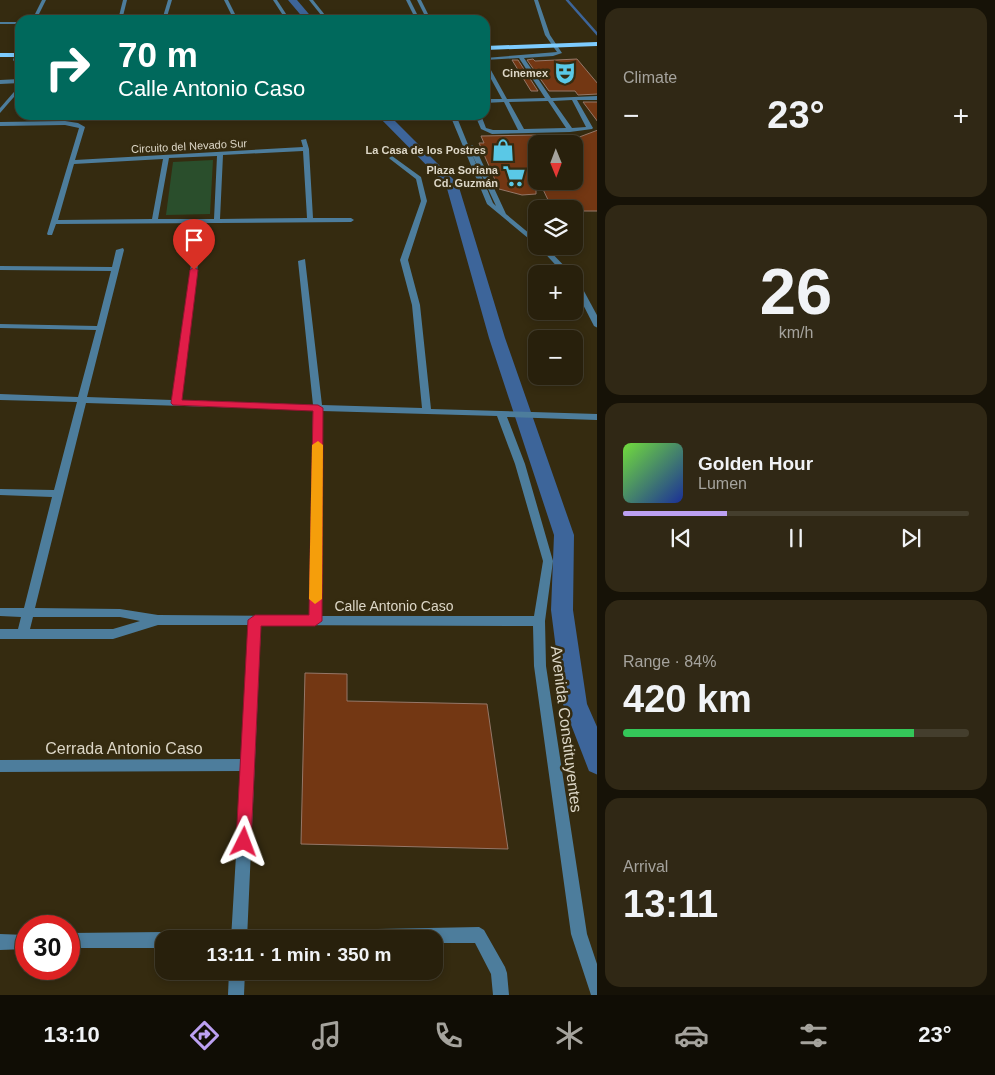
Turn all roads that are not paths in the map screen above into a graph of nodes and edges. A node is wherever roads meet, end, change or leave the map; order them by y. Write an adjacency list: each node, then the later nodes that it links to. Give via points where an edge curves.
1 (44, 0): 11 (street)
2 (125, 0): 12 (street)
3 (170, 0): 13 (street)
4 (226, 0): 10 (street)
5 (274, 0): 14 (street)
6 (311, 0): 15 (street)
7 (536, 0): 22 (street, via 541,21)
8 (420, 2): 9 (street); 17 (street)
9 (409, 3): 16 (street)
10 (233, 14)
11 (36, 15)
12 (121, 15)
13 (166, 15)
14 (284, 15)
15 (323, 15)
16 (415, 15)
17 (426, 15)
18 (0, 23): 19 (street)
19 (15, 23)
20 (597, 39): 22 (main road)
21 (490, 43): 22 (main road)
22 (552, 43): 23 (main road); 24 (main road); 29 (street, via 560,53 557,55)
23 (597, 44)
24 (490, 49)
25 (0, 55): 26 (main road)
26 (15, 56)
27 (15, 57): 30 (main road)
28 (490, 58): 29 (street)
29 (521, 58): 37 (street)
30 (0, 60)
31 (490, 72): 39 (street)
32 (15, 81): 33 (street)
33 (0, 82)
34 (15, 93): 40 (street)
35 (573, 98): 36 (street); 37 (street); 47 (street, via 591,126)
36 (597, 98)
37 (549, 99): 39 (street); 47 (street)
38 (490, 100): 39 (street)
39 (505, 100): 48 (street)
40 (0, 111)
41 (454, 120): 55 (street, via 490,204)
42 (461, 120): 55 (street)
43 (480, 120): 48 (street, via 488,131)
44 (0, 124): 45 (street)
45 (79, 126): 46 (street); 54 (street)
46 (0, 129)
47 (570, 130): 48 (street)
48 (522, 131)
49 (304, 140): 50 (street)
50 (306, 149): 51 (street, Circuito del Nevado Sur); 58 (street)
51 (220, 154): 52 (street, Circuito del Nevado Sur); 57 (street)
52 (166, 158): 54 (street, Circuito del Nevado Sur); 56 (street)
53 (392, 158): 78 (street, via 419,178 424,200 404,260 416,305)
54 (72, 162): 60 (street)
55 (506, 219): 62 (street)
56 (156, 220): 57 (street); 60 (street)
57 (217, 220): 58 (street)
58 (310, 220): 59 (street)
59 (351, 220)
60 (55, 222): 61 (street)
61 (50, 234)
62 (528, 236)
63 (120, 250): 69 (street)
64 (197, 250): 76 (street)
65 (550, 255): 67 (street)
66 (302, 261): 77 (street)
67 (559, 265)
68 (0, 268): 69 (street)
69 (115, 269): 73 (street)
70 (583, 297): 71 (street)
71 (597, 324)
72 (0, 326): 73 (street)
73 (100, 328): 75 (street)
74 (0, 397): 75 (street)
75 (82, 400): 76 (street); 82 (street)
76 (176, 403): 77 (street)
77 (318, 408): 78 (street); 87 (street)
78 (428, 412): 79 (street)
79 (505, 414): 80 (street); 88 (street, Avenida Constituyentes, via 548,562)
80 (597, 417)
81 (0, 492): 82 (street)
82 (58, 494): 84 (street)
83 (0, 612): 84 (street, Calle Antonio Caso)
84 (28, 612): 85 (street, Calle Antonio Caso, via 120,613); 90 (street)
85 (158, 620): 86 (street, Calle Antonio Caso); 90 (street, Calle Antonio Caso, via 113,634)
86 (255, 620): 87 (street, Calle Antonio Caso); 91 (street)
87 (315, 621): 88 (street, Calle Antonio Caso)
88 (539, 621): 100 (street, Avenida Constituyentes, via 540,666 578,924)
89 (0, 634): 90 (street, Calle Antonio Caso)
90 (23, 634)
91 (247, 765): 92 (street, Cerrada Antonio Caso); 93 (street)
92 (0, 766)
93 (239, 930)
94 (443, 936): 102 (street, via 479,935 499,973)
95 (155, 940): 96 (street)
96 (80, 941)
97 (0, 942): 98 (street)
98 (15, 942)
99 (237, 980): 101 (street)
100 (597, 990)
101 (236, 995)
102 (501, 995)

